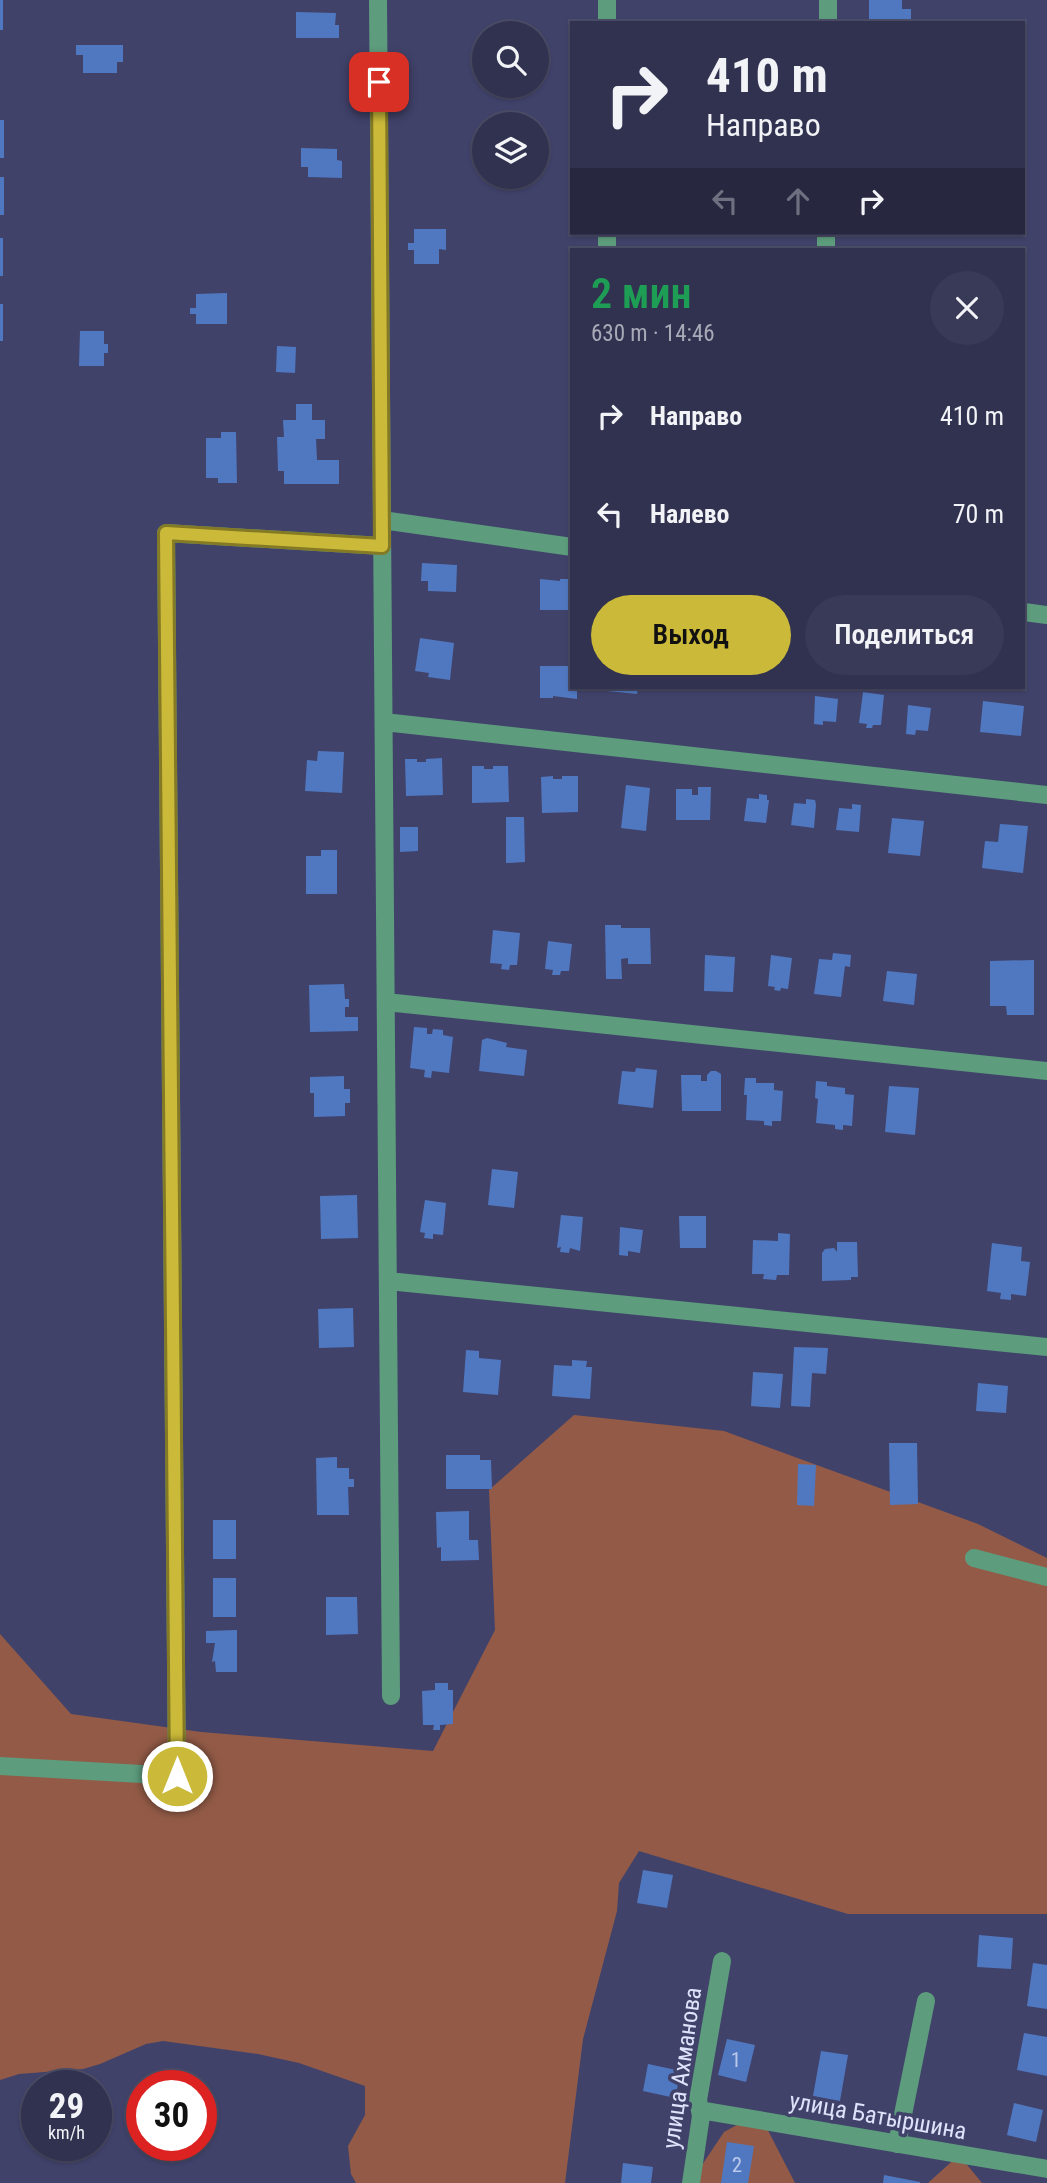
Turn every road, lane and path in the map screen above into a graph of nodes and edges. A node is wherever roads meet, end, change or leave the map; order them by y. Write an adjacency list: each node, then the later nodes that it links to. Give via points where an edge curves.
1 (378, 0): 6 (street)
2 (607, 0): 4 (street)
3 (828, 0): 5 (street)
4 (607, 21)
5 (828, 21)
6 (382, 520): 7 (street); 8 (street)
7 (382, 546): 11 (street); 20 (street, via 166,533 177,1776)
8 (570, 547)
9 (1025, 612): 10 (street)
10 (1047, 615)
11 (384, 722): 12 (street); 13 (street)
12 (1047, 795)
13 (386, 1002): 14 (street); 15 (street)
14 (1047, 1071)
15 (388, 1281): 16 (street); 19 (street)
16 (1047, 1347)
17 (974, 1558): 18 (street)
18 (1047, 1577)
19 (391, 1696)
20 (0, 1766)
21 (722, 1961): 23 (street, улица Ахманова)
22 (926, 2001): 24 (street)
23 (700, 2110): 24 (street, улица Батыршина); 26 (street, улица Ахманова)
24 (897, 2144): 25 (street, улица Батыршина)
25 (1038, 2173)
26 (691, 2183)

